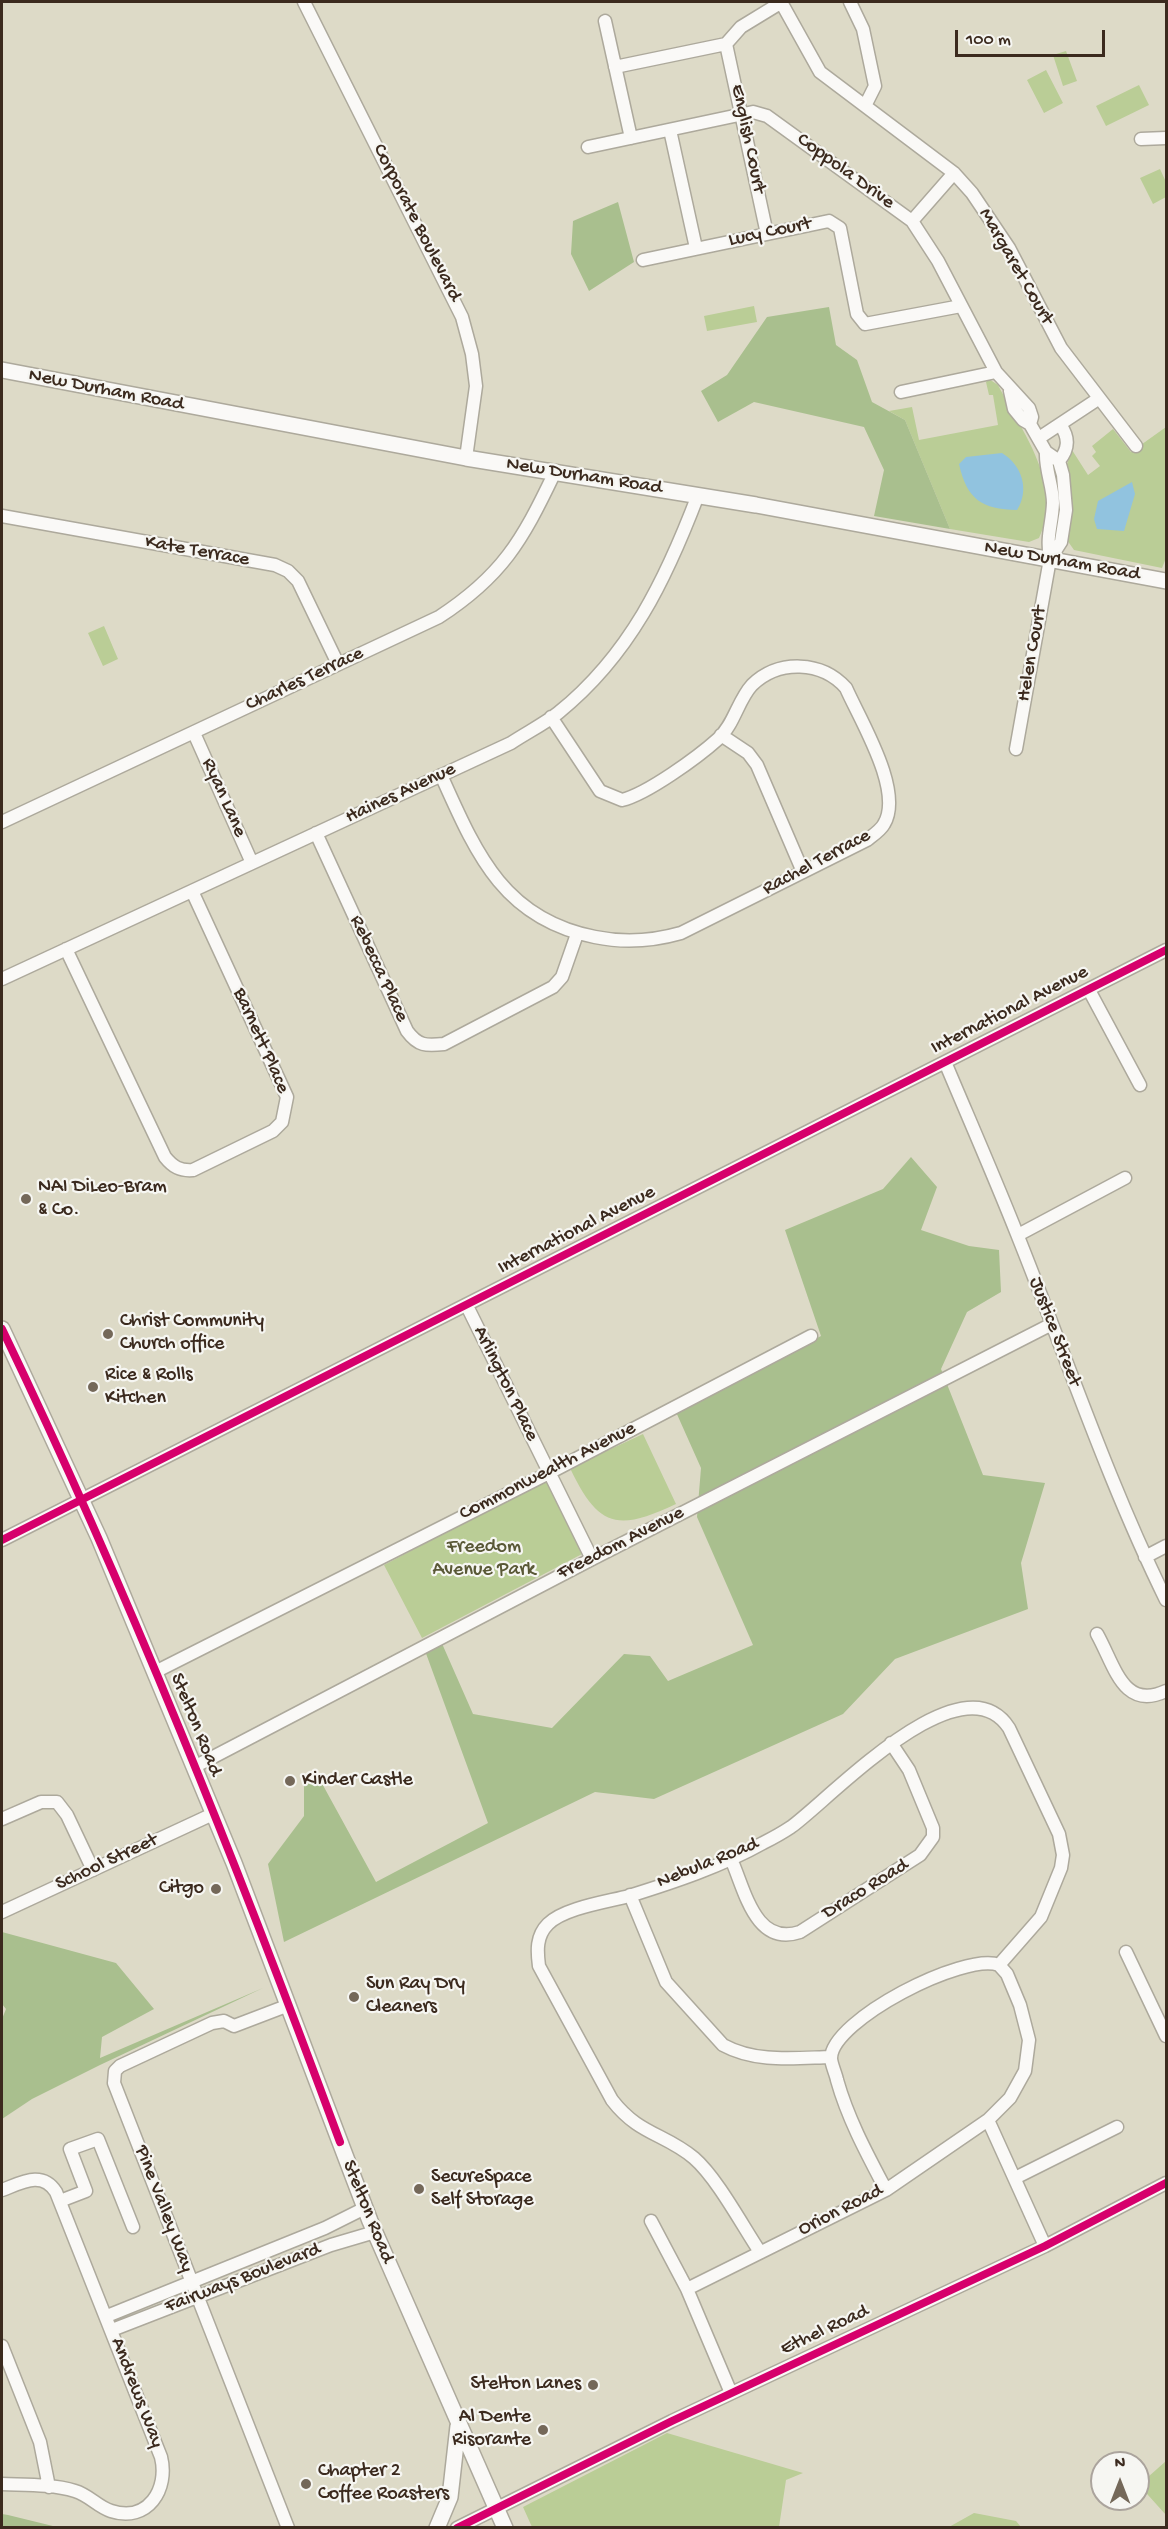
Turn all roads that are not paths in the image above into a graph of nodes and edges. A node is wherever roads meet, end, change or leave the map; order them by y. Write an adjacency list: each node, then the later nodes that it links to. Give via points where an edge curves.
1 (304, 2): 28 (street, Corporate Boulevard, via 462,317 476,386)
2 (782, 2): 5 (street, via 741,27); 7 (street, Margaret Court, via 820,72)
3 (850, 2): 7 (street, via 863,29 875,86)
4 (605, 21): 6 (street)
5 (726, 44): 6 (street); 8 (street, English Court)
6 (615, 67): 10 (street)
7 (866, 106): 14 (street, Margaret Court)
8 (742, 114): 9 (street, Coppola Drive); 15 (street, Coppola Drive, via 767,116); 16 (street, English Court)
9 (670, 130): 10 (street, Coppola Drive); 17 (street)
10 (631, 138): 13 (street, Coppola Drive)
11 (1142, 138): 12 (street)
12 (1167, 138)
13 (588, 147)
14 (954, 173): 15 (street); 23 (street, Margaret Court, via 993,223 1061,348)
15 (912, 221): 19 (street, Coppola Drive)
16 (767, 234): 17 (street, Lucy Court); 19 (street, Lucy Court, via 822,221 836,224 842,234 857,314 865,324)
17 (696, 248): 18 (street, Lucy Court)
18 (643, 260)
19 (961, 306): 21 (street, Coppola Drive)
20 (2, 370): 28 (main road, New Durham Road)
21 (996, 372): 22 (street); 25 (street, Coppola Drive, via 1029,408 1030,423)
22 (901, 392)
23 (1098, 399): 24 (street); 26 (street, Margaret Court)
24 (1061, 426): 25 (street); 29 (street, via 1068,440)
25 (1039, 438): 27 (street, Coppola Drive)
26 (1136, 446)
27 (1046, 452): 29 (street, Coppola Drive); 33 (street, Coppola Drive, via 1053,503 1047,538)
28 (466, 458): 30 (main road, New Durham Road)
29 (1059, 461): 33 (street, via 1066,510 1061,542)
30 (554, 474): 31 (main road, New Durham Road); 35 (street, Charles Terrace, via 523,537 472,596 439,617)
31 (698, 495): 33 (main road, New Durham Road); 36 (street, Haines Avenue, via 673,560 627,640 594,678)
32 (2, 516): 35 (street, Kate Terrace, via 288,571 298,581)
33 (1050, 559): 34 (main road, New Durham Road); 39 (street, Helen Court)
34 (1167, 581)
35 (338, 664): 37 (street, Charles Terrace)
36 (551, 717): 38 (street, Rachel Terrace, via 600,790 622,800 648,789); 40 (street, Haines Avenue, via 511,742)
37 (194, 733): 41 (street, Charles Terrace); 43 (street, Ryan Lane)
38 (722, 735): 44 (street, via 748,753 757,765); 44 (street, Rachel Terrace, via 751,686 766,675 782,669 811,667 837,678 846,688 885,776 890,807 884,825 867,840)
39 (1016, 749)
40 (441, 775): 42 (street, Haines Avenue); 46 (street, Rachel Terrace, via 466,831 500,883 519,904 543,921)
41 (2, 822)
42 (316, 833): 43 (street, Haines Avenue); 46 (street, Rebecca Place, via 416,1043 444,1044 553,987 562,977)
43 (252, 863): 45 (street, Haines Avenue)
44 (803, 872): 46 (street, Rachel Terrace, via 681,933 660,939 606,939)
45 (192, 891): 47 (street, Haines Avenue); 47 (street, Barnett Place, via 287,1096 282,1122 273,1131 193,1170 172,1166 165,1157)
46 (577, 933)
47 (66, 949): 49 (street, Haines Avenue)
48 (1167, 950): 50 (street, International Avenue)
49 (2, 979)
50 (1089, 990): 51 (street, International Avenue); 52 (street)
51 (945, 1062): 54 (street, Justice Street); 55 (street, International Avenue)
52 (1140, 1085)
53 (1125, 1178): 54 (street)
54 (1018, 1235): 56 (street, Justice Street)
55 (467, 1305): 59 (street, Arlington Place); 60 (street, International Avenue)
56 (1050, 1325): 63 (street, Justice Street); 64 (street, Freedom Avenue)
57 (2, 1329): 60 (main road, Stelton Road)
58 (811, 1336): 59 (street, Commonwealth Avenue)
59 (549, 1473): 64 (street, Arlington Place); 67 (street, Commonwealth Avenue)
60 (82, 1500): 61 (street, International Avenue); 67 (main road, Stelton Road)
61 (2, 1540)
62 (1167, 1546): 63 (street)
63 (1145, 1557): 65 (street, Justice Street)
64 (592, 1559): 70 (street, Freedom Avenue)
65 (1167, 1600)
66 (1097, 1634): 68 (street, via 1130,1692 1142,1697)
67 (155, 1672): 70 (main road, Stelton Road)
68 (1167, 1691)
69 (891, 1743): 73 (street, Nebula Road, via 791,1827); 73 (street, Draco Road, via 909,1770 933,1828 929,1846 910,1863 800,1932 782,1935 767,1930 758,1920); 78 (street, Nebula Road, via 925,1721 967,1710 993,1713 1009,1728 1059,1834 1063,1856 1041,1917)
70 (194, 1767): 71 (main road, Stelton Road)
71 (213, 1814): 74 (street, School Street); 79 (main road, Stelton Road)
72 (2, 1819): 74 (street, via 41,1802 57,1802)
73 (731, 1859): 75 (street, Nebula Road)
74 (93, 1870): 76 (street, School Street)
75 (630, 1895): 81 (street, via 666,1982 723,2044 762,2058); 94 (street, Nebula Road, via 555,1918 541,1934 539,1966 612,2100 639,2128 695,2159)
76 (2, 1912)
77 (1126, 1952): 80 (street)
78 (999, 1965): 81 (street, via 982,1961 911,1986 846,2032); 82 (street, Orion Road, via 1007,1974 1026,2025 1028,2056 1019,2085)
79 (289, 2005): 89 (main road, Stelton Road); 95 (street, Pine Valley Way, via 234,2026 224,2021 212,2023 120,2066 115,2072 117,2091)
80 (1167, 2036)
81 (831, 2057): 87 (street, via 850,2119)
82 (988, 2120): 84 (street); 87 (street, Orion Road)
83 (1117, 2127): 84 (street)
84 (1015, 2178): 93 (street)
85 (1167, 2183): 93 (street, Ethel Road)
86 (2, 2190): 88 (street, Andrews Way, via 43,2180 52,2186)
87 (886, 2190): 94 (street, Orion Road)
88 (60, 2201): 91 (street, via 86,2191 70,2150 98,2139); 98 (street, Andrews Way)
89 (365, 2208): 92 (main road, Stelton Road); 95 (street, Fairways Boulevard)
90 (651, 2222): 96 (street)
91 (133, 2228)
92 (375, 2232): 97 (street, Fairways Boulevard, via 331,2244); 102 (main road, Stelton Road)
93 (1045, 2246): 101 (street, Ethel Road)
94 (760, 2252): 96 (street, Orion Road)
95 (192, 2282): 97 (street, Pine Valley Way); 98 (street, Fairways Boulevard)
96 (687, 2289): 101 (street)
97 (198, 2296): 99 (street, Fairways Boulevard); 106 (street, Pine Valley Way)
98 (107, 2316): 99 (street, Andrews Way)
99 (112, 2330): 104 (street, Andrews Way, via 161,2457 162,2486 149,2506 128,2514 105,2509 77,2492)
100 (2, 2346): 104 (street, via 40,2442)
101 (731, 2393): 105 (street, Ethel Road)
102 (459, 2423): 105 (main road, Stelton Road); 107 (main road, via 450,2497)
103 (2, 2484): 104 (street, Andrews Way)
104 (49, 2487)
105 (497, 2508): 108 (street, Ethel Road); 109 (main road, Stelton Road)
106 (289, 2527)
107 (437, 2528)
108 (457, 2528)
109 (505, 2528)

